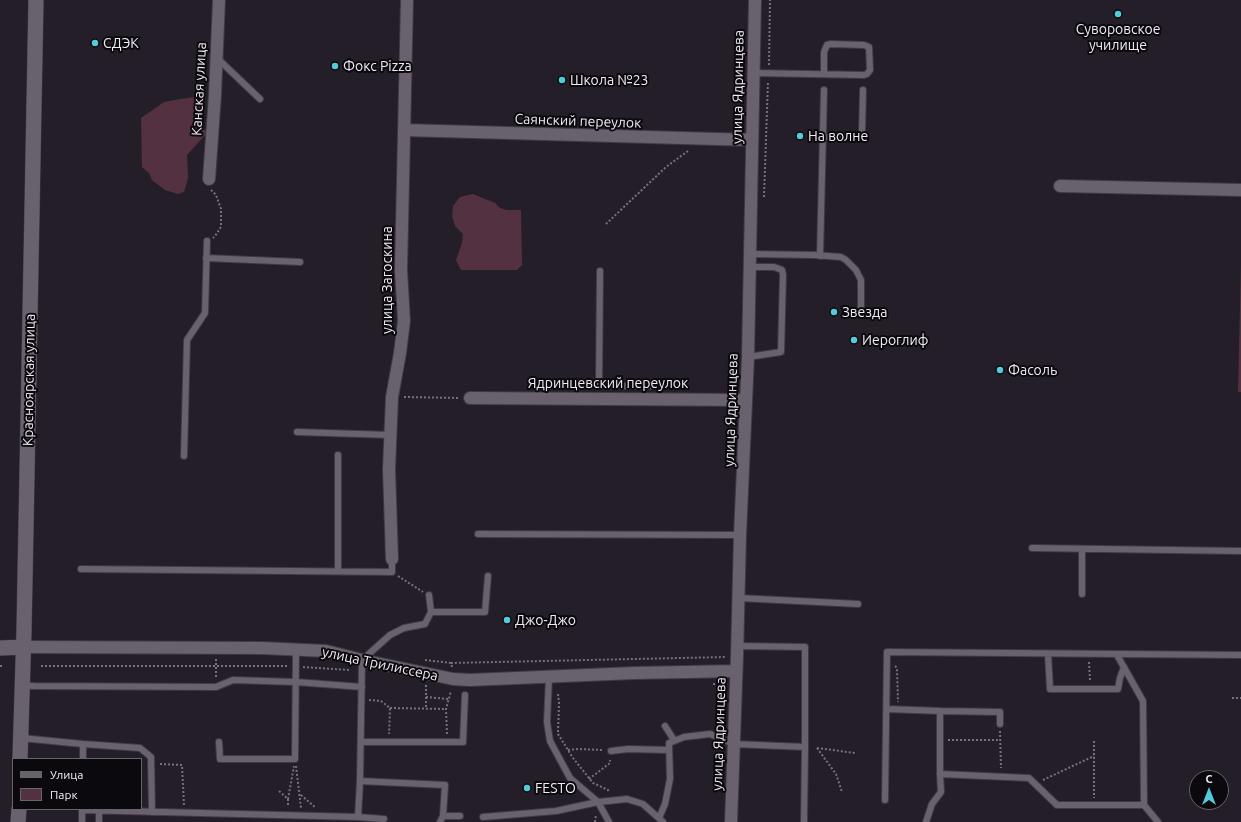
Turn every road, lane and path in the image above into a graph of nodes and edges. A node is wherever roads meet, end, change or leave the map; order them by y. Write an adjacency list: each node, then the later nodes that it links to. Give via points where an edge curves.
1 (36, 0): 55 (street, Красноярская улица)
2 (219, 0): 6 (street, Канская улица)
3 (407, 0): 13 (street, улица Загоскина)
4 (756, 0): 7 (street, улица Ядринцева)
5 (770, 0): 8 (path)
6 (216, 57): 12 (lane); 17 (street, Канская улица)
7 (754, 73): 8 (lane); 15 (street, улица Ядринцева)
8 (769, 73): 9 (lane); 20 (path)
9 (824, 74): 9 (lane, via 867,74 870,70 869,47 864,44 827,45 824,52)
10 (824, 90): 14 (lane)
11 (863, 90): 14 (lane, via 860,136)
12 (260, 99)
13 (404, 130): 15 (street, Саянский переулок); 32 (street, улица Загоскина, via 401,270 404,320)
14 (823, 137): 24 (lane)
15 (752, 140): 23 (street, улица Ядринцева)
16 (688, 151): 21 (path)
17 (209, 179): 22 (path, via 209,188 216,196 221,209 221,227 215,236)
18 (1060, 186): 19 (street)
19 (1241, 190)
20 (764, 199)
21 (606, 224)
22 (207, 241): 25 (lane)
23 (751, 254): 24 (lane); 27 (street, улица Ядринцева)
24 (820, 256): 29 (lane, via 841,257 856,270 861,280)
25 (206, 258): 26 (lane); 38 (lane, via 205,313 187,340)
26 (300, 262)
27 (750, 267): 30 (street, улица Ядринцева); 30 (lane, via 774,267 782,270 783,275 781,352)
28 (600, 271): 31 (lane, via 599,386)
29 (861, 310)
30 (748, 357): 34 (street, улица Ядринцева)
31 (655, 386)
32 (392, 397): 33 (path); 36 (street, улица Загоскина)
33 (470, 398): 34 (street, Ядринцевский переулок)
34 (746, 400): 40 (street, улица Ядринцева)
35 (296, 432): 36 (lane)
36 (390, 435): 44 (street, улица Загоскина)
37 (338, 455): 46 (lane)
38 (184, 456)
39 (478, 534): 40 (lane)
40 (740, 535): 51 (street, улица Ядринцева)
41 (1032, 548): 42 (lane)
42 (1082, 549): 43 (lane); 49 (lane)
43 (1241, 551)
44 (392, 559): 47 (lane)
45 (81, 569): 46 (lane)
46 (338, 571): 47 (lane)
47 (392, 572): 50 (path)
48 (488, 576): 53 (lane, via 485,612)
49 (1082, 594)
50 (429, 595): 53 (lane)
51 (739, 598): 52 (lane); 54 (street, улица Ядринцева)
52 (858, 604)
53 (431, 612): 67 (lane, via 425,624 404,628 390,635)
54 (738, 646): 69 (street, улица Ядринцева); 102 (lane, via 805,646)
55 (24, 647): 56 (street, улица Трилиссера); 57 (street, улица Трилиссера); 73 (street, Красноярская улица)
56 (0, 648)
57 (217, 648): 58 (street, улица Трилиссера); 65 (path)
58 (296, 650): 66 (lane); 67 (street, улица Трилиссера, via 326,651)
59 (1048, 654): 60 (lane); 63 (lane, via 887,652); 76 (lane, via 1050,689)
60 (1088, 654): 61 (lane); 76 (path)
61 (1117, 655): 62 (lane); 68 (lane)
62 (1241, 655)
63 (887, 661): 87 (lane); 88 (path, via 898,668)
64 (41, 666): 65 (path)
65 (216, 666): 66 (path)
66 (296, 666): 67 (path); 71 (lane)
67 (362, 666): 70 (street, улица Трилиссера, via 464,680); 75 (lane)
68 (1124, 667): 76 (lane, via 1118,689); 126 (lane, via 1143,701)
69 (736, 671): 70 (street, улица Трилиссера); 101 (street, улица Ядринцева)
70 (549, 677): 118 (lane, via 547,722 550,741 570,778)
71 (296, 682): 73 (lane, via 233,680 216,687); 75 (lane); 111 (lane)
72 (426, 682): 79 (path)
73 (23, 685): 92 (street, Красноярская улица)
74 (452, 687): 82 (path)
75 (362, 688): 83 (lane)
76 (1091, 689)
77 (558, 692): 104 (path, via 558,734)
78 (464, 695): 99 (lane, via 463,742)
79 (426, 696): 82 (path); 85 (path)
80 (1232, 698): 81 (path)
81 (1241, 698)
82 (448, 699): 86 (path)
83 (361, 700): 84 (path, via 381,701); 97 (lane)
84 (390, 708): 85 (path); 98 (path)
85 (426, 709): 86 (path)
86 (446, 709): 99 (path)
87 (887, 709): 88 (lane); 122 (lane)
88 (898, 710): 89 (lane)
89 (940, 711): 90 (lane, via 1000,712); 94 (lane)
90 (1000, 724)
91 (665, 726): 93 (lane)
92 (21, 738): 100 (lane); 109 (street, Красноярская улица)
93 (674, 740): 101 (lane, via 684,736 710,734); 105 (lane, via 669,743)
94 (940, 740): 113 (lane); 114 (path, via 1000,740)
95 (1094, 741): 108 (path)
96 (219, 742): 111 (lane, via 220,759)
97 (361, 742): 98 (lane); 116 (lane)
98 (389, 742): 99 (lane)
99 (447, 742)
100 (83, 744): 110 (lane); 112 (lane, via 140,748 151,757)
101 (734, 744): 102 (lane); 146 (street, улица Ядринцева)
102 (805, 747): 103 (path); 147 (lane)
103 (817, 748): 107 (path); 120 (path, via 836,774)
104 (568, 750): 106 (path); 115 (path)
105 (669, 750): 106 (lane); 140 (lane, via 670,779)
106 (611, 751): 115 (path, via 610,763)
107 (855, 753)
108 (1094, 756): 117 (path); 125 (path)
109 (20, 758)
110 (83, 758)
111 (296, 759): 119 (path, via 288,799); 121 (path)
112 (151, 763): 130 (lane); 131 (path, via 182,765)
113 (940, 774): 114 (lane); 148 (lane, via 941,792 932,804)
114 (1001, 777): 117 (lane, via 1030,778)
115 (590, 779): 118 (path); 123 (path, via 608,790)
116 (360, 781): 136 (lane); 139 (lane, via 445,785)
117 (1035, 784): 125 (lane, via 1057,805)
118 (580, 786): 124 (lane)
119 (279, 791)
120 (842, 792)
121 (300, 794): 133 (path); 135 (path)
122 (885, 800)
123 (610, 801): 124 (lane); 140 (lane, via 627,799 643,804)
124 (598, 802): 132 (lane, via 556,811); 145 (lane)
125 (1094, 805): 126 (lane)
126 (1144, 805): 149 (lane)
127 (19, 810): 141 (street)
128 (82, 810): 129 (lane); 142 (lane)
129 (98, 810): 130 (lane); 143 (lane)
130 (152, 812): 131 (lane)
131 (184, 813): 133 (lane)
132 (509, 815): 137 (lane); 144 (lane)
133 (302, 816): 135 (lane)
134 (460, 816): 139 (lane)
135 (326, 817): 136 (lane)
136 (358, 817): 138 (lane)
137 (482, 817)
138 (384, 818)
139 (441, 819)
140 (661, 820)
141 (18, 822)
142 (82, 822)
143 (99, 822)
144 (509, 822)
145 (609, 822)
146 (731, 822)
147 (804, 822)
148 (926, 822)
149 (1158, 822)

